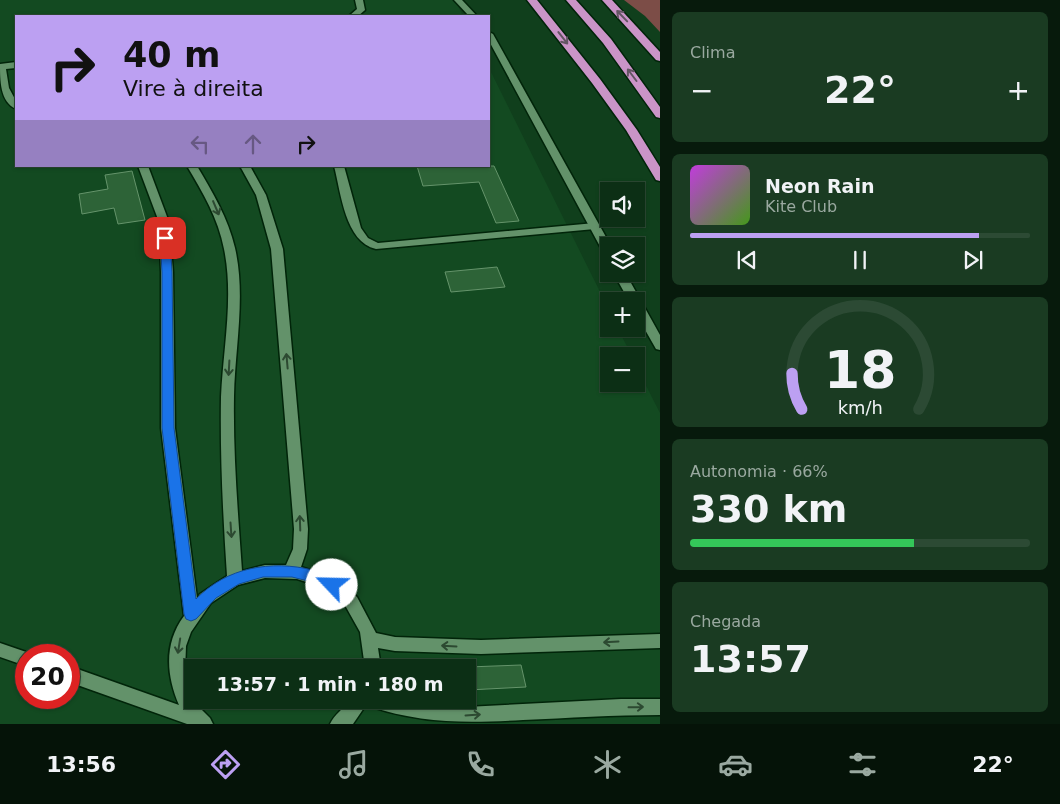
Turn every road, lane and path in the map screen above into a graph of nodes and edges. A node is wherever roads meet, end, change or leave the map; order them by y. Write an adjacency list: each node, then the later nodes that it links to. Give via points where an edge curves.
1 (359, 0): 6 (street, via 361,10)
2 (458, 0): 7 (street)
3 (532, 0): 18 (highway, one-way to 18, via 632,130)
4 (571, 0): 13 (highway, one-way to 4)
5 (607, 0): 9 (highway, one-way to 5)
6 (354, 15)
7 (472, 15)
8 (490, 36): 19 (street)
9 (660, 58)
10 (15, 65): 11 (street)
11 (1, 67): 12 (street, via 8,100)
12 (15, 105)
13 (660, 115)
14 (143, 167): 25 (street, via 164,222 168,428)
15 (193, 167): 24 (street, one-way to 24, via 224,226 234,285 228,464)
16 (246, 167): 23 (street, one-way to 16, via 300,549 301,529 277,249 261,195)
17 (339, 167): 19 (street, via 356,228 364,240 376,246)
18 (660, 178)
19 (594, 226): 20 (street)
20 (600, 237)
21 (645, 318): 22 (street)
22 (660, 346)
23 (292, 571): 24 (street, via 263,571); 26 (street, via 320,578 344,593 362,613)
24 (235, 579): 25 (street, via 211,594)
25 (191, 614): 35 (street, one-way to 35, via 179,640 176,668 182,696)
26 (372, 639): 27 (street, one-way to 26, via 481,647 395,644); 30 (street)
27 (660, 640)
28 (0, 650): 29 (street)
29 (15, 655)
30 (373, 659)
31 (80, 678): 35 (street)
32 (660, 707): 34 (street, one-way to 32, via 417,716 446,716)
33 (353, 709): 36 (street)
34 (395, 709)
35 (201, 722)
36 (339, 724)

